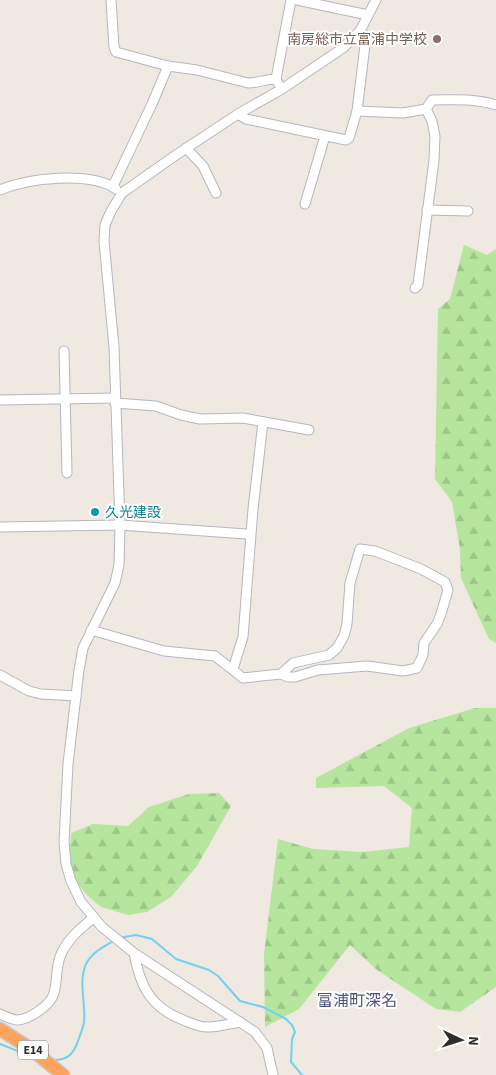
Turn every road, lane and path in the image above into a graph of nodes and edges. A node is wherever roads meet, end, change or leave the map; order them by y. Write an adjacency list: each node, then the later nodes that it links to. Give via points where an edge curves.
1 (111, 0): 7 (street, via 116,52)
2 (291, 0): 8 (street)
3 (297, 0): 5 (street)
4 (376, 0): 5 (street)
5 (368, 15): 6 (street)
6 (360, 31): 9 (street, via 343,48); 12 (street, via 366,37)
7 (168, 66): 8 (street, via 248,83); 16 (street)
8 (276, 79): 9 (street)
9 (282, 89): 13 (street)
10 (496, 105): 11 (street, via 483,100 432,100)
11 (426, 110): 12 (street, via 403,113); 21 (street, via 436,136)
12 (356, 111): 14 (street, via 349,138)
13 (238, 114): 14 (street, via 246,119); 15 (street)
14 (325, 136): 20 (street)
15 (186, 148): 18 (street); 19 (street, via 203,166)
16 (113, 186): 17 (street, via 95,181 50,178 22,182); 18 (street)
17 (0, 190)
18 (122, 193): 27 (street, via 110,212 104,241 114,347)
19 (216, 193)
20 (304, 204)
21 (427, 210): 22 (street); 23 (street, via 418,285)
22 (468, 211)
23 (415, 288)
24 (64, 351): 25 (street)
25 (65, 399): 26 (street); 27 (street); 30 (street)
26 (0, 400)
27 (115, 401): 28 (street, via 156,406 200,418 243,418); 31 (street)
28 (263, 422): 29 (street); 35 (street, via 243,637)
29 (309, 430)
30 (67, 473)
31 (120, 524): 32 (street); 33 (street); 34 (street, via 115,584)
32 (0, 527)
33 (246, 534)
34 (91, 630): 35 (street, via 164,650 215,656); 38 (street, via 84,648)
35 (233, 669): 36 (street, via 243,678)
36 (281, 674): 36 (street, via 293,663 329,655 337,648 347,624 350,583 360,549 375,551 421,568 445,582 448,590 441,614 424,642 417,668 412,671 367,666 318,670 295,677)
37 (0, 675): 38 (street, via 41,694)
38 (76, 696): 39 (street, via 64,842 71,881)
39 (92, 918): 40 (street); 41 (street, via 75,933 63,950 51,1000 24,1019 16,1020)
40 (134, 953): 42 (street); 42 (street, via 142,986 154,1003 176,1017 209,1028)
41 (0, 1014)
42 (240, 1022): 45 (street, via 262,1039)
43 (0, 1029): 44 (highway, E14)
44 (63, 1075)
45 (273, 1075)

